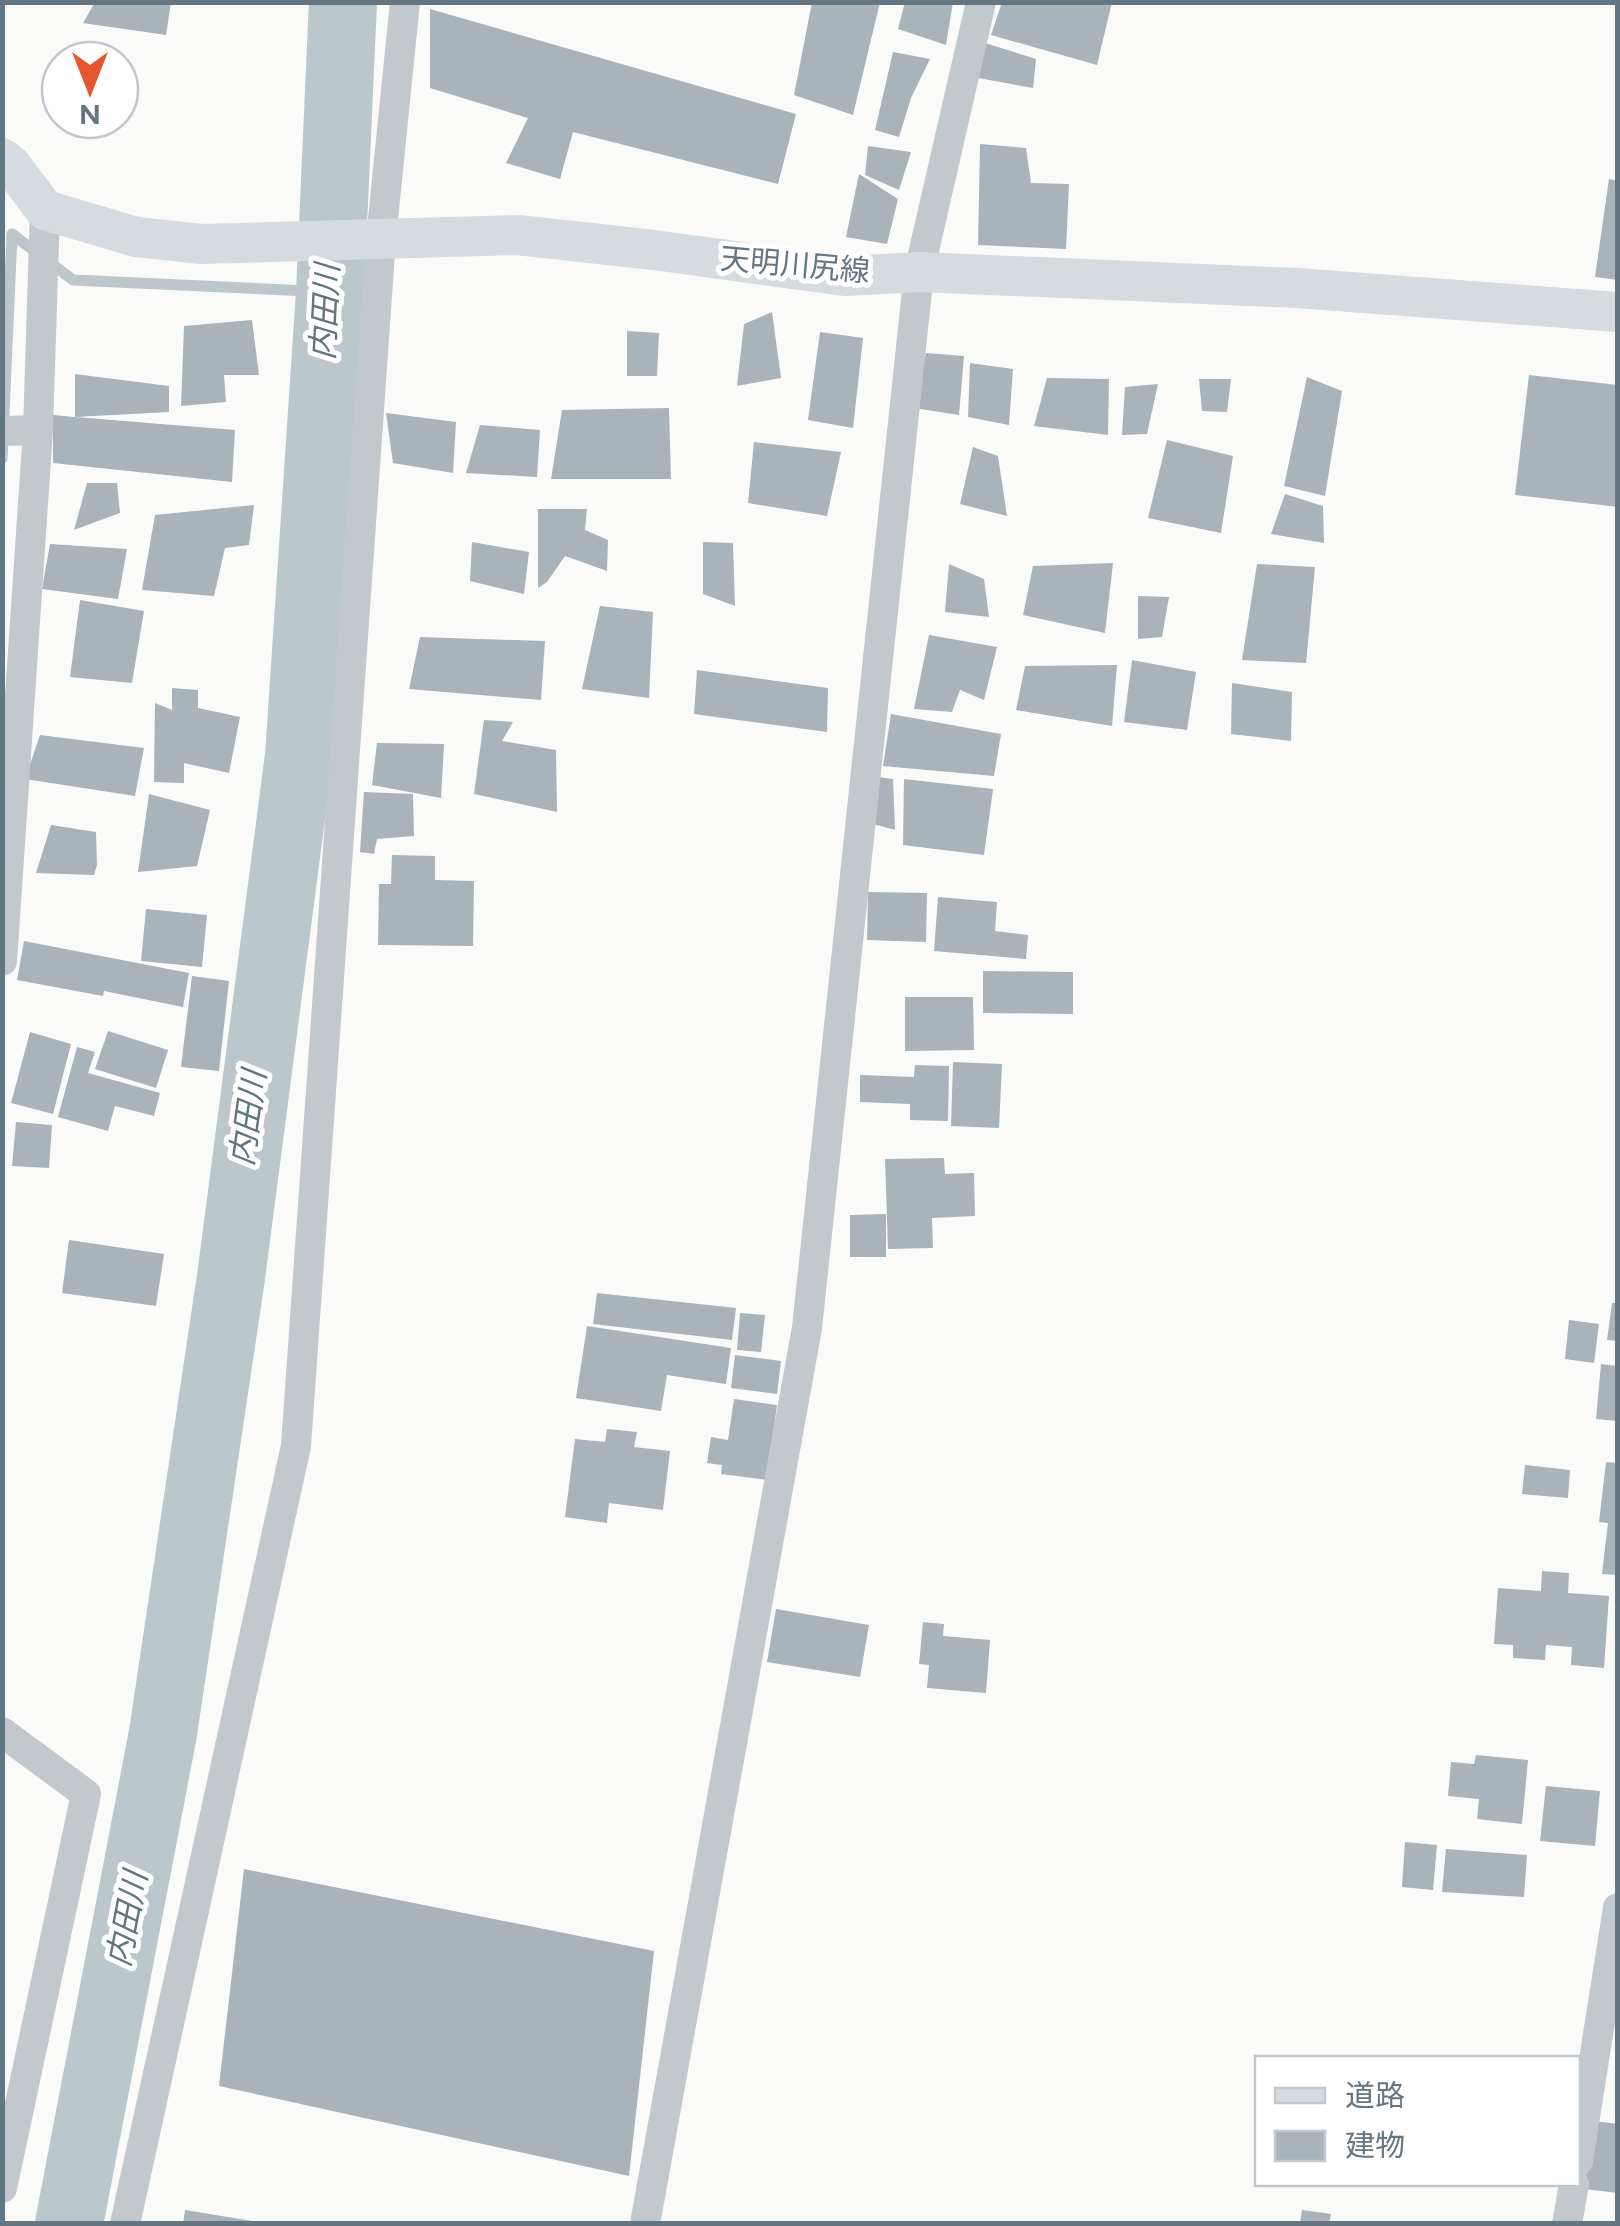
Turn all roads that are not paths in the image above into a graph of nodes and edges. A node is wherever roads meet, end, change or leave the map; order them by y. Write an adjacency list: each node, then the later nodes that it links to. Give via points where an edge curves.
1 (404, 2): 5 (street)
2 (981, 2): 6 (street)
3 (2, 158): 4 (main road)
4 (44, 210): 5 (main road, 天明川尻線, via 136,237 202,244); 8 (street)
5 (373, 240): 6 (main road, 天明川尻線, via 517,236 845,276); 16 (street, via 296,1446)
6 (919, 272): 7 (main road, 天明川尻線, via 1297,288); 17 (street, via 807,1328)
7 (1618, 312)
8 (38, 430): 9 (street); 10 (street)
9 (2, 432)
10 (2, 960)
11 (2, 1732): 15 (street, via 86,1794)
12 (1618, 1908): 13 (street)
13 (1580, 2148)
14 (1574, 2186): 18 (street)
15 (2, 2188)
16 (126, 2224)
17 (645, 2224)
18 (1567, 2224)

